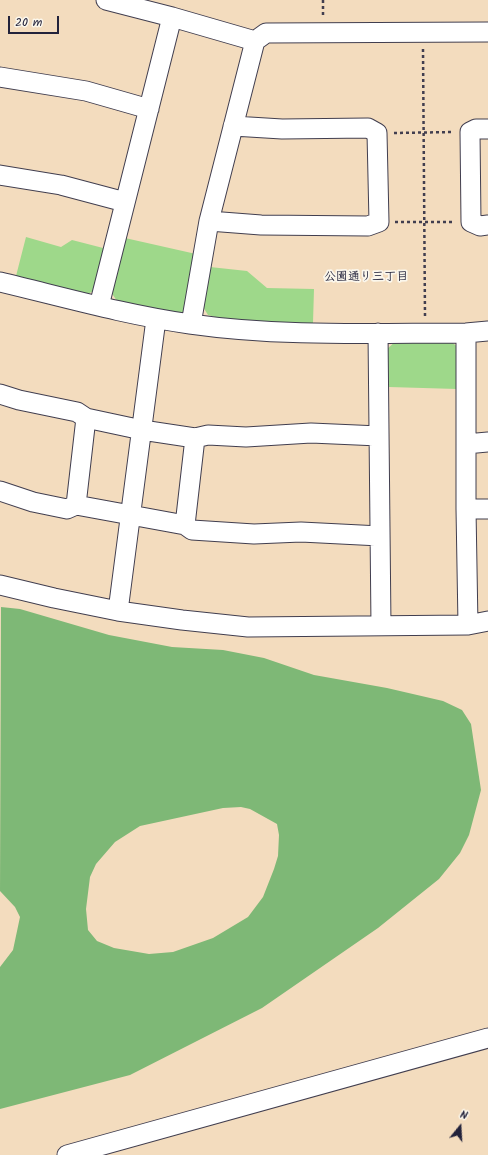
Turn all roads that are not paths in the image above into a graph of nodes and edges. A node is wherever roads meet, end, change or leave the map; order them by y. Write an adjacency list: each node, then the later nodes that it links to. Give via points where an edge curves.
1 (106, 0): 2 (street)
2 (172, 17): 4 (street); 6 (street)
3 (488, 32): 4 (street, via 266,33)
4 (255, 41): 7 (street)
5 (0, 77): 6 (street, via 86,91)
6 (149, 109): 10 (street)
7 (233, 126): 11 (street); 11 (street, via 282,129 368,128 377,132 379,222 368,226 322,226)
8 (479, 131): 12 (street)
9 (0, 175): 10 (street, via 61,185)
10 (126, 202): 14 (street)
11 (209, 221): 16 (street)
12 (479, 223)
13 (0, 282): 14 (street)
14 (99, 306): 15 (street)
15 (156, 319): 16 (street); 22 (street)
16 (191, 324): 18 (street, via 251,331)
17 (488, 331): 19 (street)
18 (378, 333): 19 (street); 23 (street)
19 (466, 333): 26 (street)
20 (0, 394): 21 (street, via 77,412)
21 (86, 418): 22 (street); 28 (street)
22 (142, 430): 24 (street); 31 (street)
23 (379, 436): 24 (street, via 311,433 246,438 208,435); 33 (street)
24 (195, 438): 32 (street)
25 (488, 442): 26 (street)
26 (466, 444): 29 (street)
27 (0, 491): 28 (street, via 33,502 67,509)
28 (76, 505): 31 (street)
29 (466, 509): 30 (street); 37 (street)
30 (488, 509)
31 (130, 516): 32 (street); 35 (street)
32 (185, 525): 33 (street, via 192,530 254,534 301,532)
33 (380, 536): 38 (street)
34 (0, 585): 35 (street)
35 (118, 611): 38 (street, via 248,627)
36 (488, 621): 37 (street)
37 (468, 625): 38 (street)
38 (381, 626)
39 (488, 1038): 40 (street)
40 (67, 1155)

